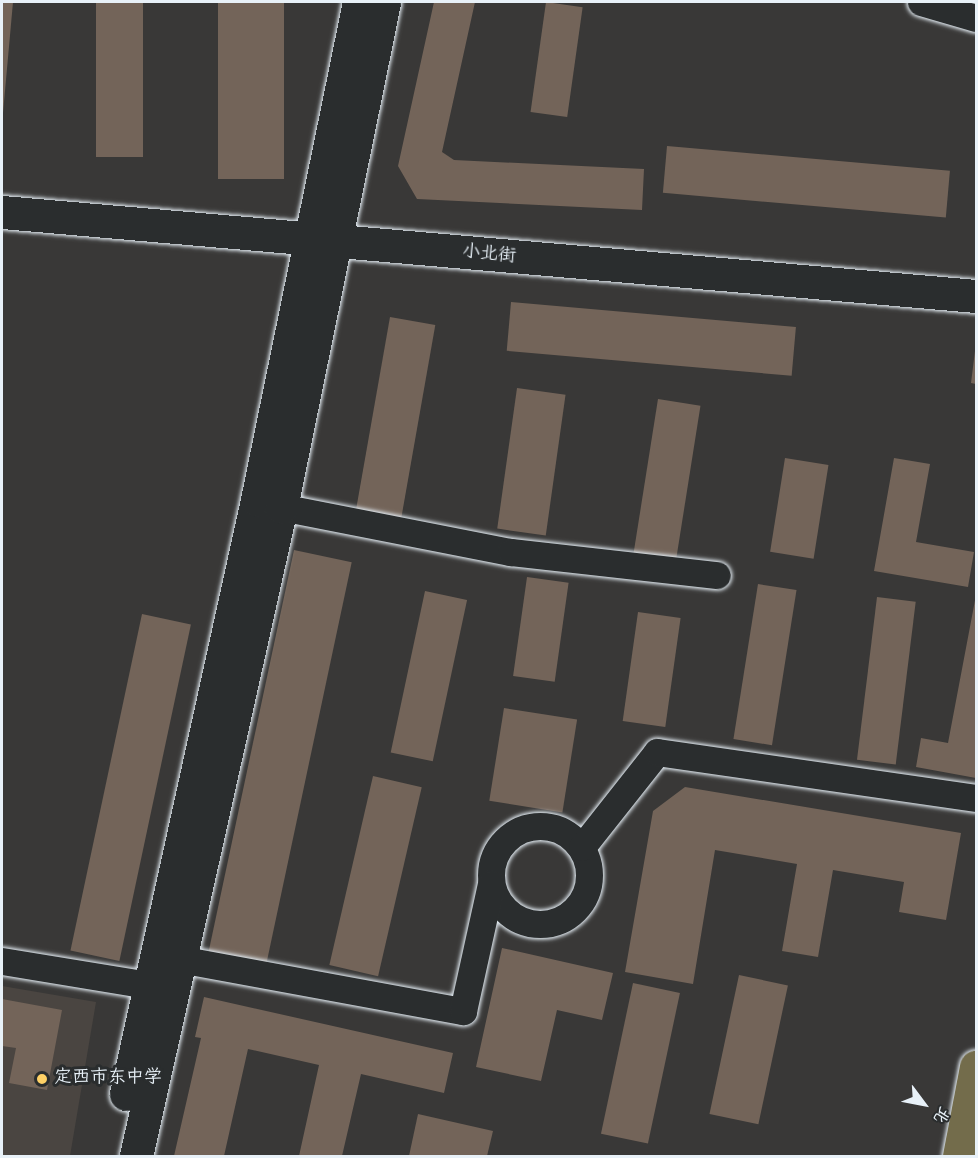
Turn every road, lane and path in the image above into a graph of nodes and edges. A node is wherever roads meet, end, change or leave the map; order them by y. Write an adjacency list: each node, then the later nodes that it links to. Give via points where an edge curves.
1 (359, 2): 6 (street)
2 (384, 2): 6 (street)
3 (921, 2): 4 (street)
4 (976, 18)
5 (2, 212): 6 (street, 小北街)
6 (323, 240): 7 (street, 小北街); 8 (street); 15 (street, via 257,500)
7 (976, 296)
8 (281, 507): 9 (street, via 511,552); 13 (street)
9 (717, 575)
10 (976, 798): 11 (street, via 657,752)
11 (582, 848): 12 (street, via 568,834 550,826 531,826 513,833 499,846 491,864); 12 (street, via 589,866 589,885 581,903 558,921 530,924 512,916 498,902)
12 (491, 884): 13 (street, via 464,1011)
13 (179, 959): 18 (street)
14 (2, 961): 15 (street)
15 (148, 986): 17 (street)
16 (976, 1067): 19 (main road)
17 (113, 1156)
18 (136, 1156)
19 (959, 1156)

